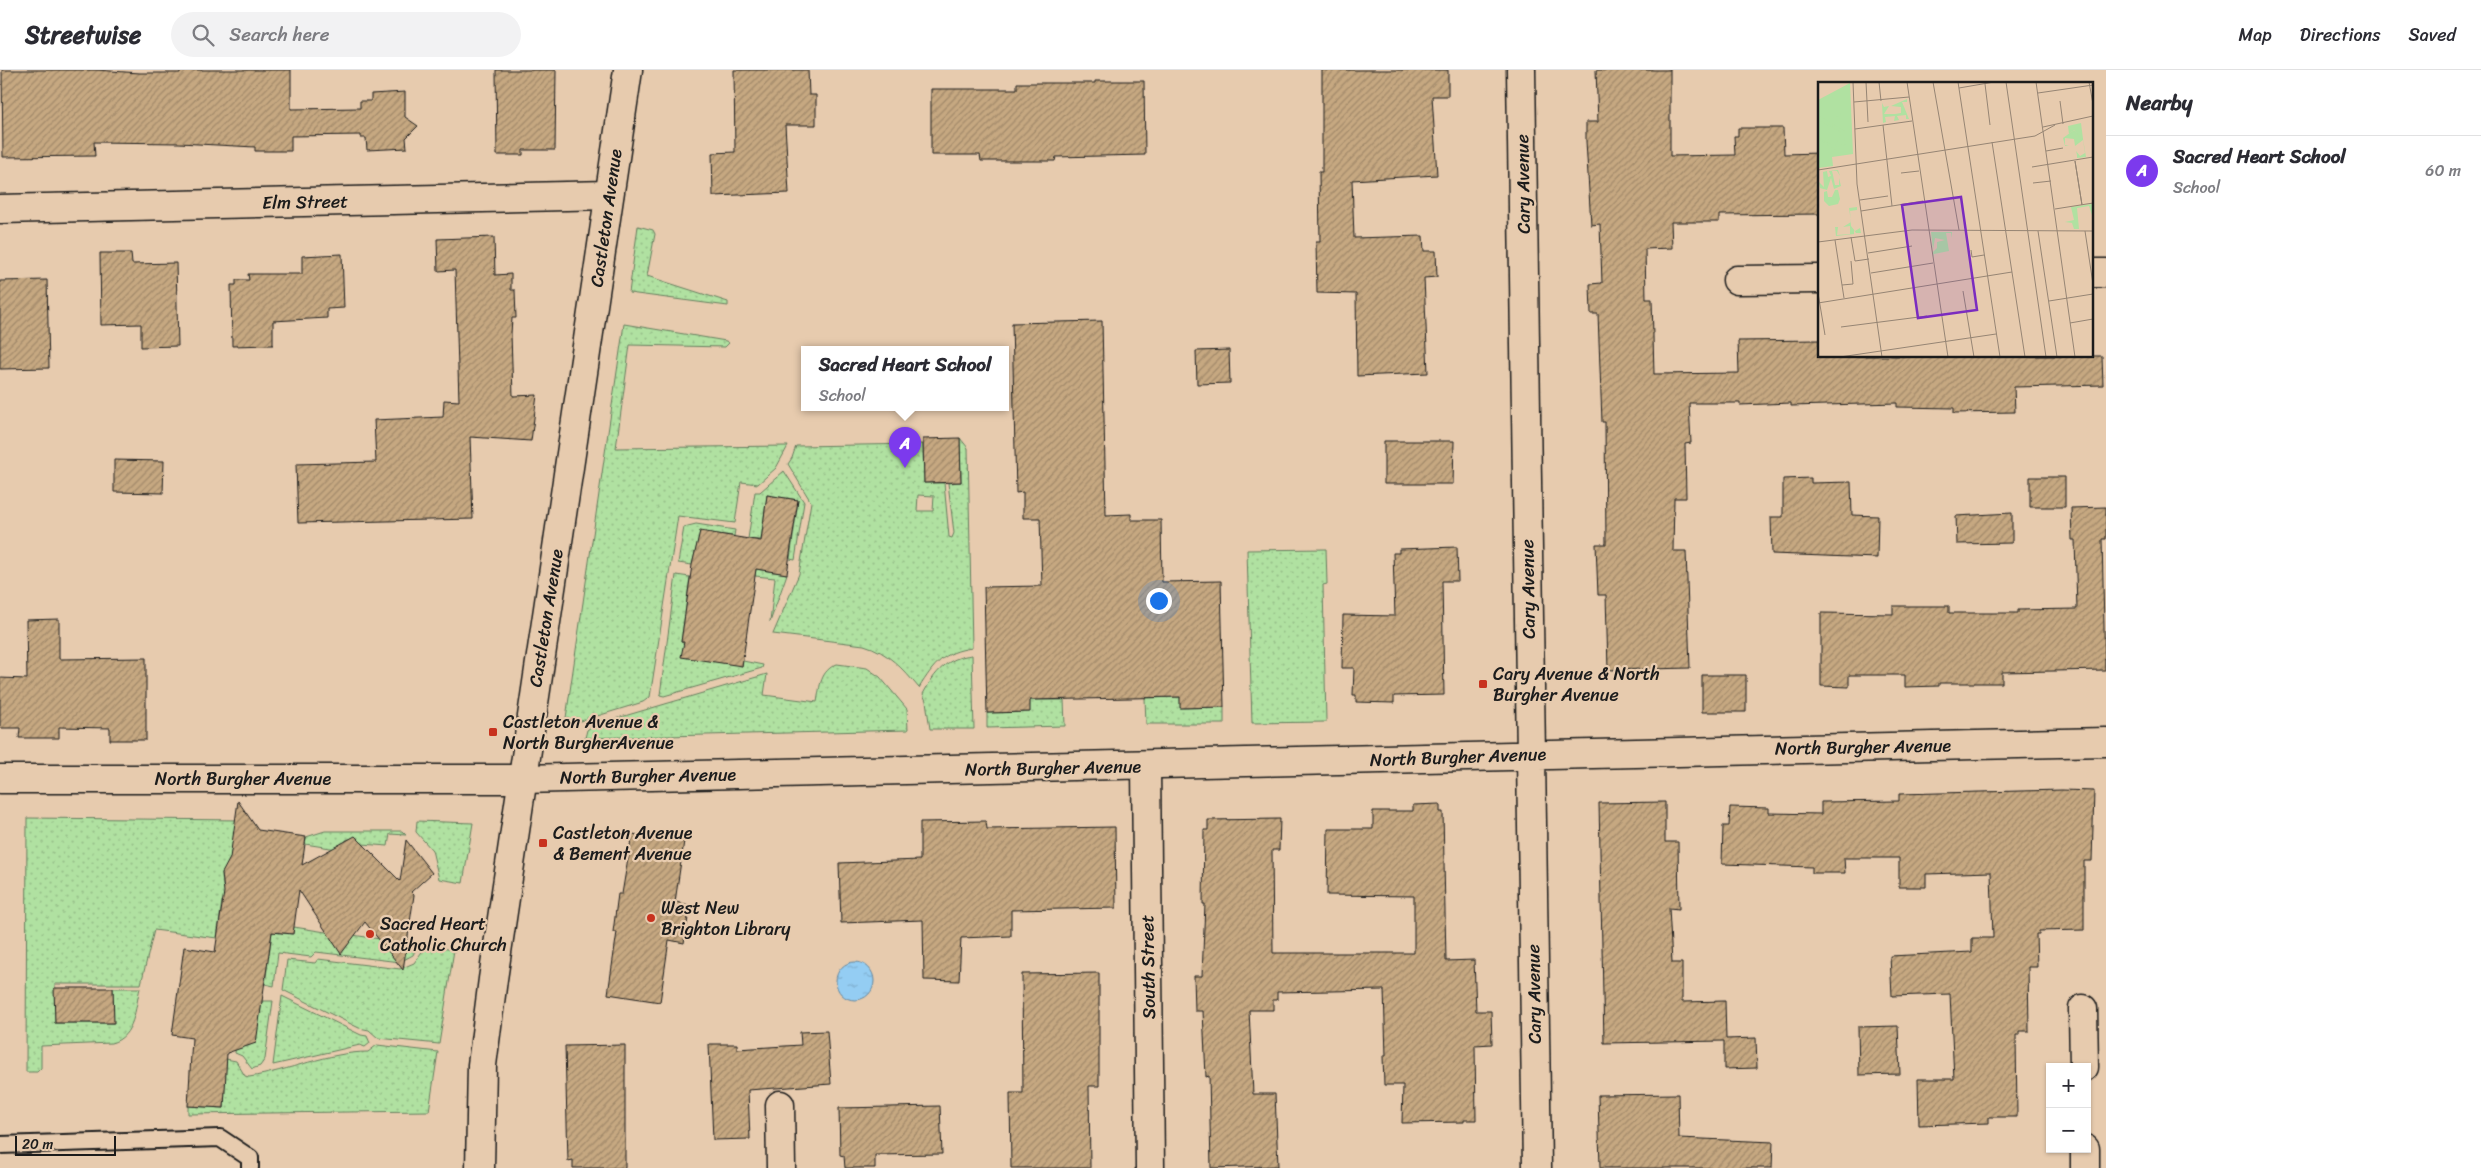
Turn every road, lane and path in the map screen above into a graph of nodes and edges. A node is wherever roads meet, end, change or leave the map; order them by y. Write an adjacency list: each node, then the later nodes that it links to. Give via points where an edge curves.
1 (628, 70): 3 (street, Castleton Avenue)
2 (1521, 70): 8 (street, Cary Avenue)
3 (609, 195): 4 (street, Elm Street); 11 (street, Castleton Avenue)
4 (0, 209)
5 (1818, 279): 6 (street)
6 (1737, 280)
7 (2106, 742): 8 (street, North Burgher Avenue)
8 (1530, 755): 9 (street, North Burgher Avenue); 21 (street, Cary Avenue)
9 (1146, 766): 11 (street, North Burgher Avenue); 20 (street, South Street)
10 (0, 779): 11 (street, North Burgher Avenue)
11 (522, 779): 18 (street, Castleton Avenue, via 482,1065)
12 (2083, 1009): 13 (street)
13 (2084, 1063)
14 (780, 1104): 19 (street)
15 (0, 1145): 17 (lane, via 220,1138 250,1158)
16 (2085, 1153): 22 (street)
17 (250, 1168)
18 (480, 1168)
19 (781, 1168)
20 (1150, 1168)
21 (1537, 1168)
22 (2085, 1168)

